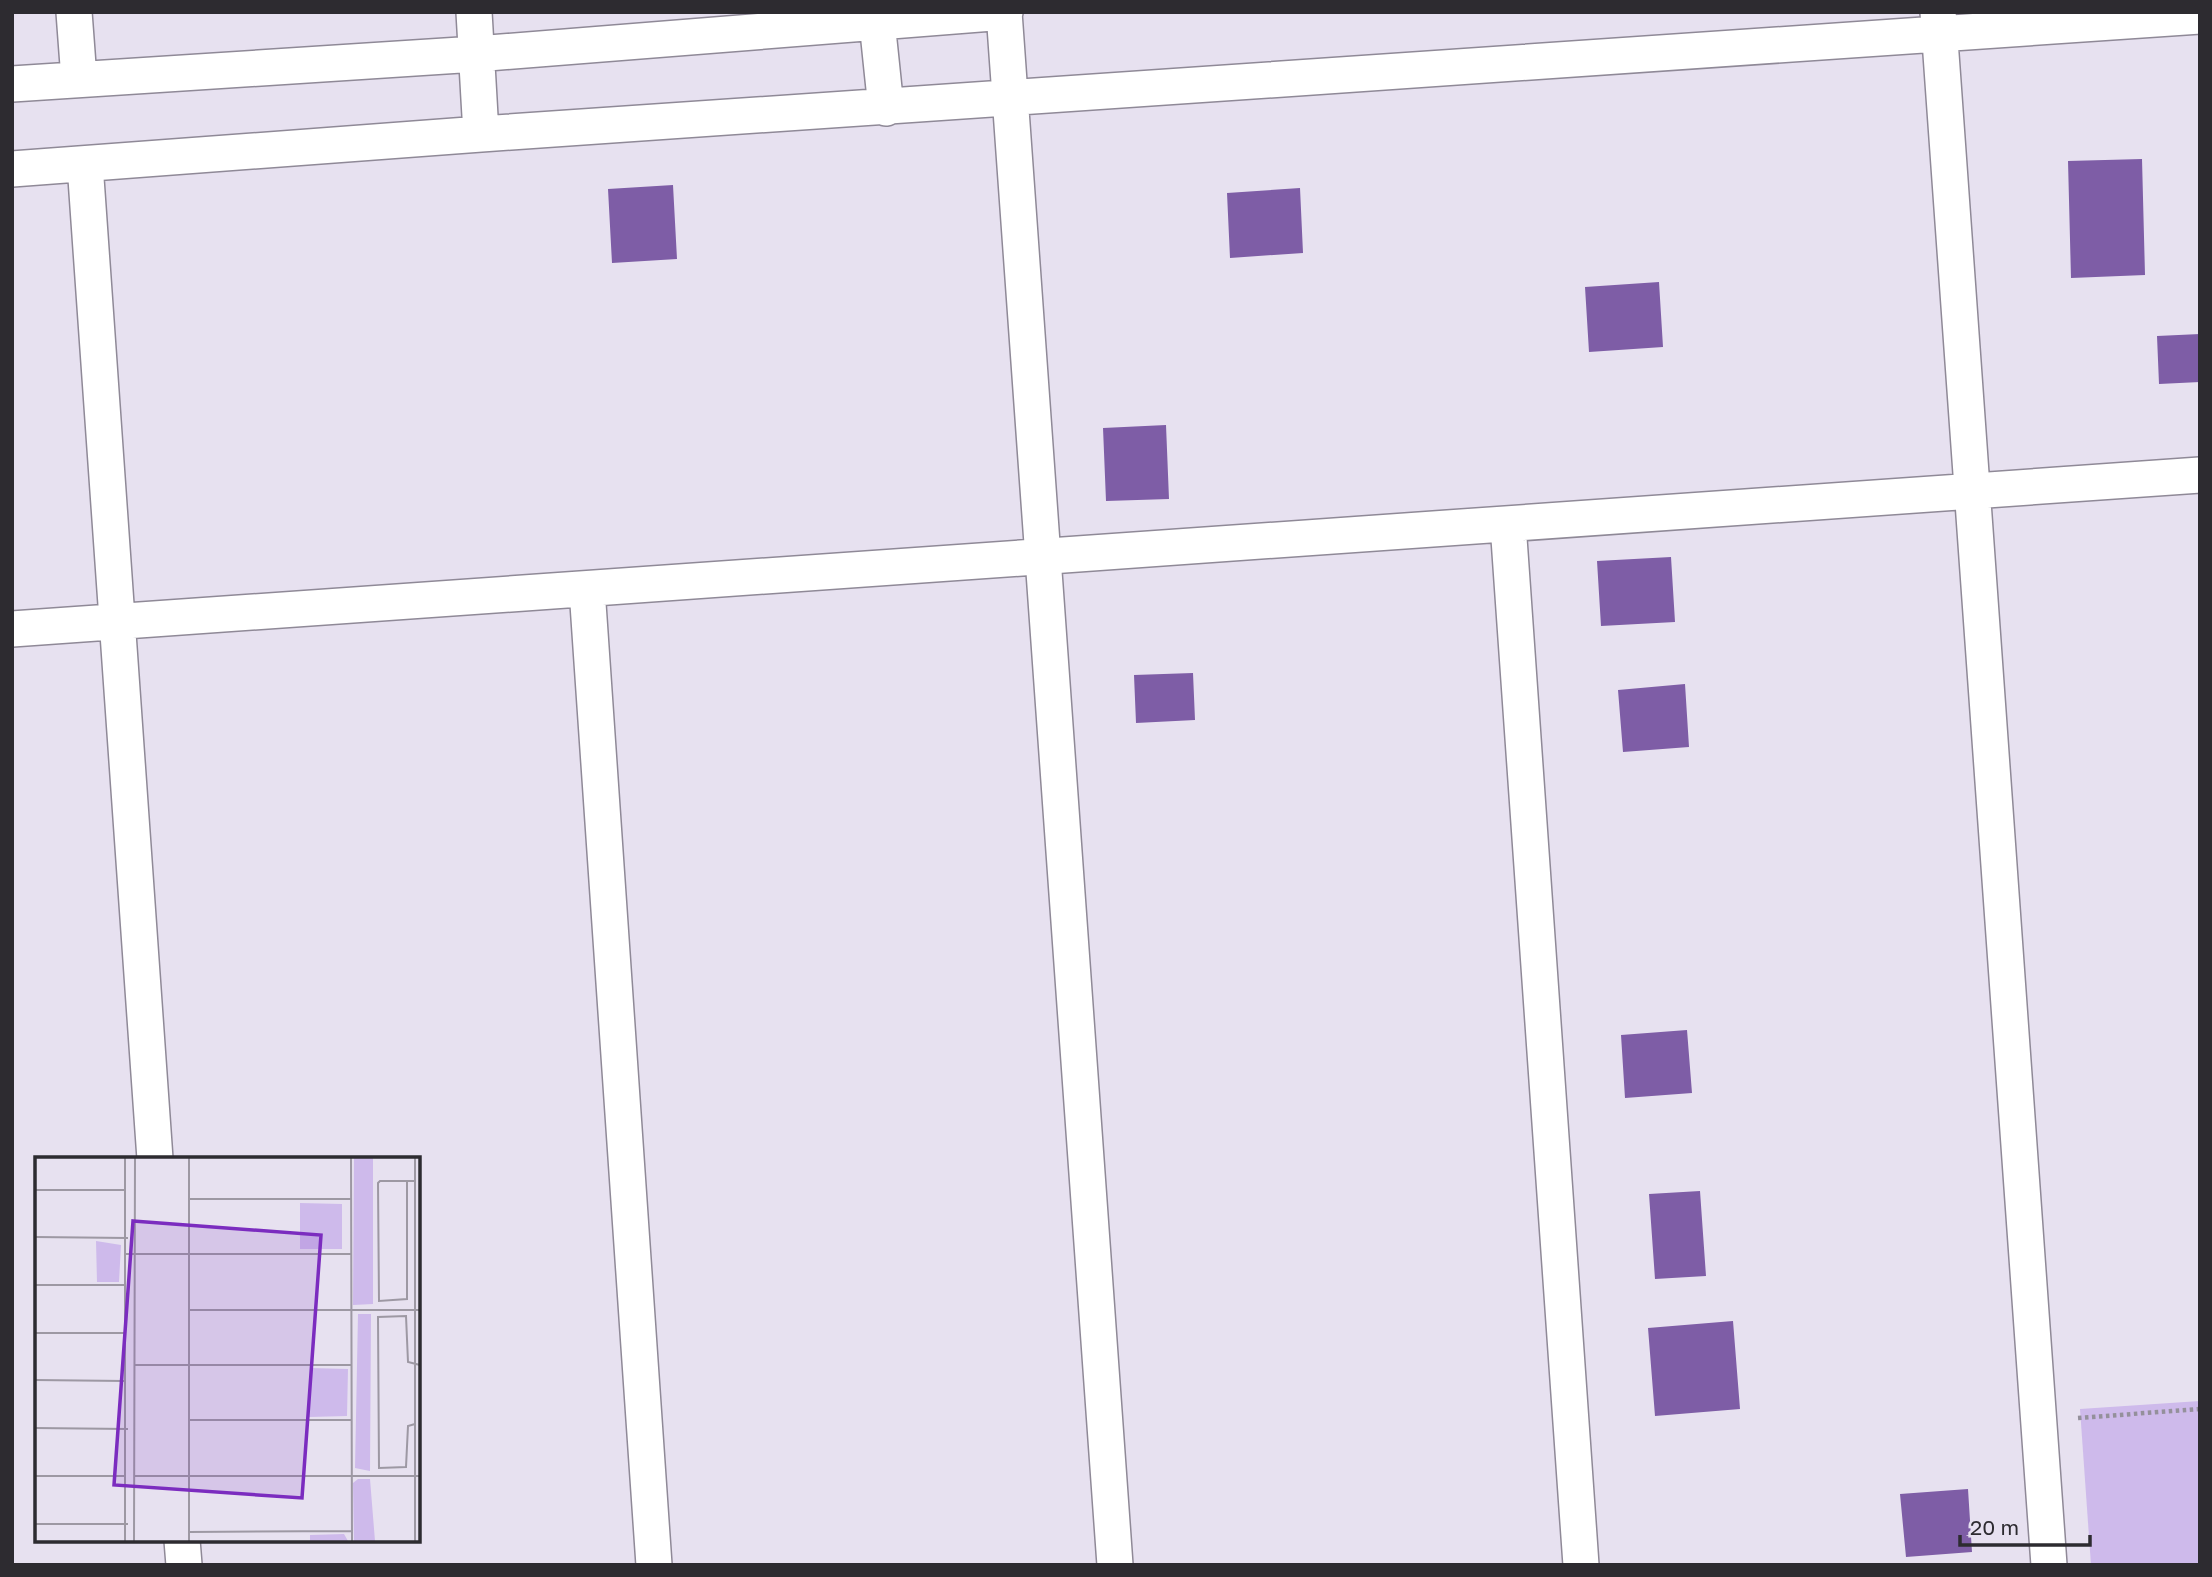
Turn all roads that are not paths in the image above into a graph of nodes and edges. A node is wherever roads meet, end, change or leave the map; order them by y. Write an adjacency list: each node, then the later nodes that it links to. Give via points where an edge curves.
1 (74, 12): 9 (street)
2 (474, 12): 8 (street)
3 (1005, 12): 5 (street); 11 (street)
4 (2200, 16): 6 (street)
5 (876, 17): 8 (street); 12 (street)
6 (2078, 18): 7 (street)
7 (1939, 24): 11 (street); 17 (street)
8 (476, 54): 9 (street); 13 (street)
9 (79, 79): 10 (street)
10 (12, 84)
11 (1010, 99): 12 (street); 19 (street)
12 (886, 108): 13 (street)
13 (481, 134): 14 (street)
14 (85, 164): 15 (street); 21 (street)
15 (12, 169)
16 (2200, 475): 17 (street)
17 (1974, 491): 18 (street); 29 (street)
18 (1508, 524): 19 (street); 28 (street)
19 (1043, 556): 20 (street); 27 (street)
20 (587, 589): 21 (street); 26 (street)
21 (117, 622): 22 (street); 23 (street)
22 (12, 629)
23 (155, 1157)
24 (182, 1542): 25 (street)
25 (184, 1565)
26 (654, 1565)
27 (1115, 1565)
28 (1581, 1565)
29 (2049, 1565)

